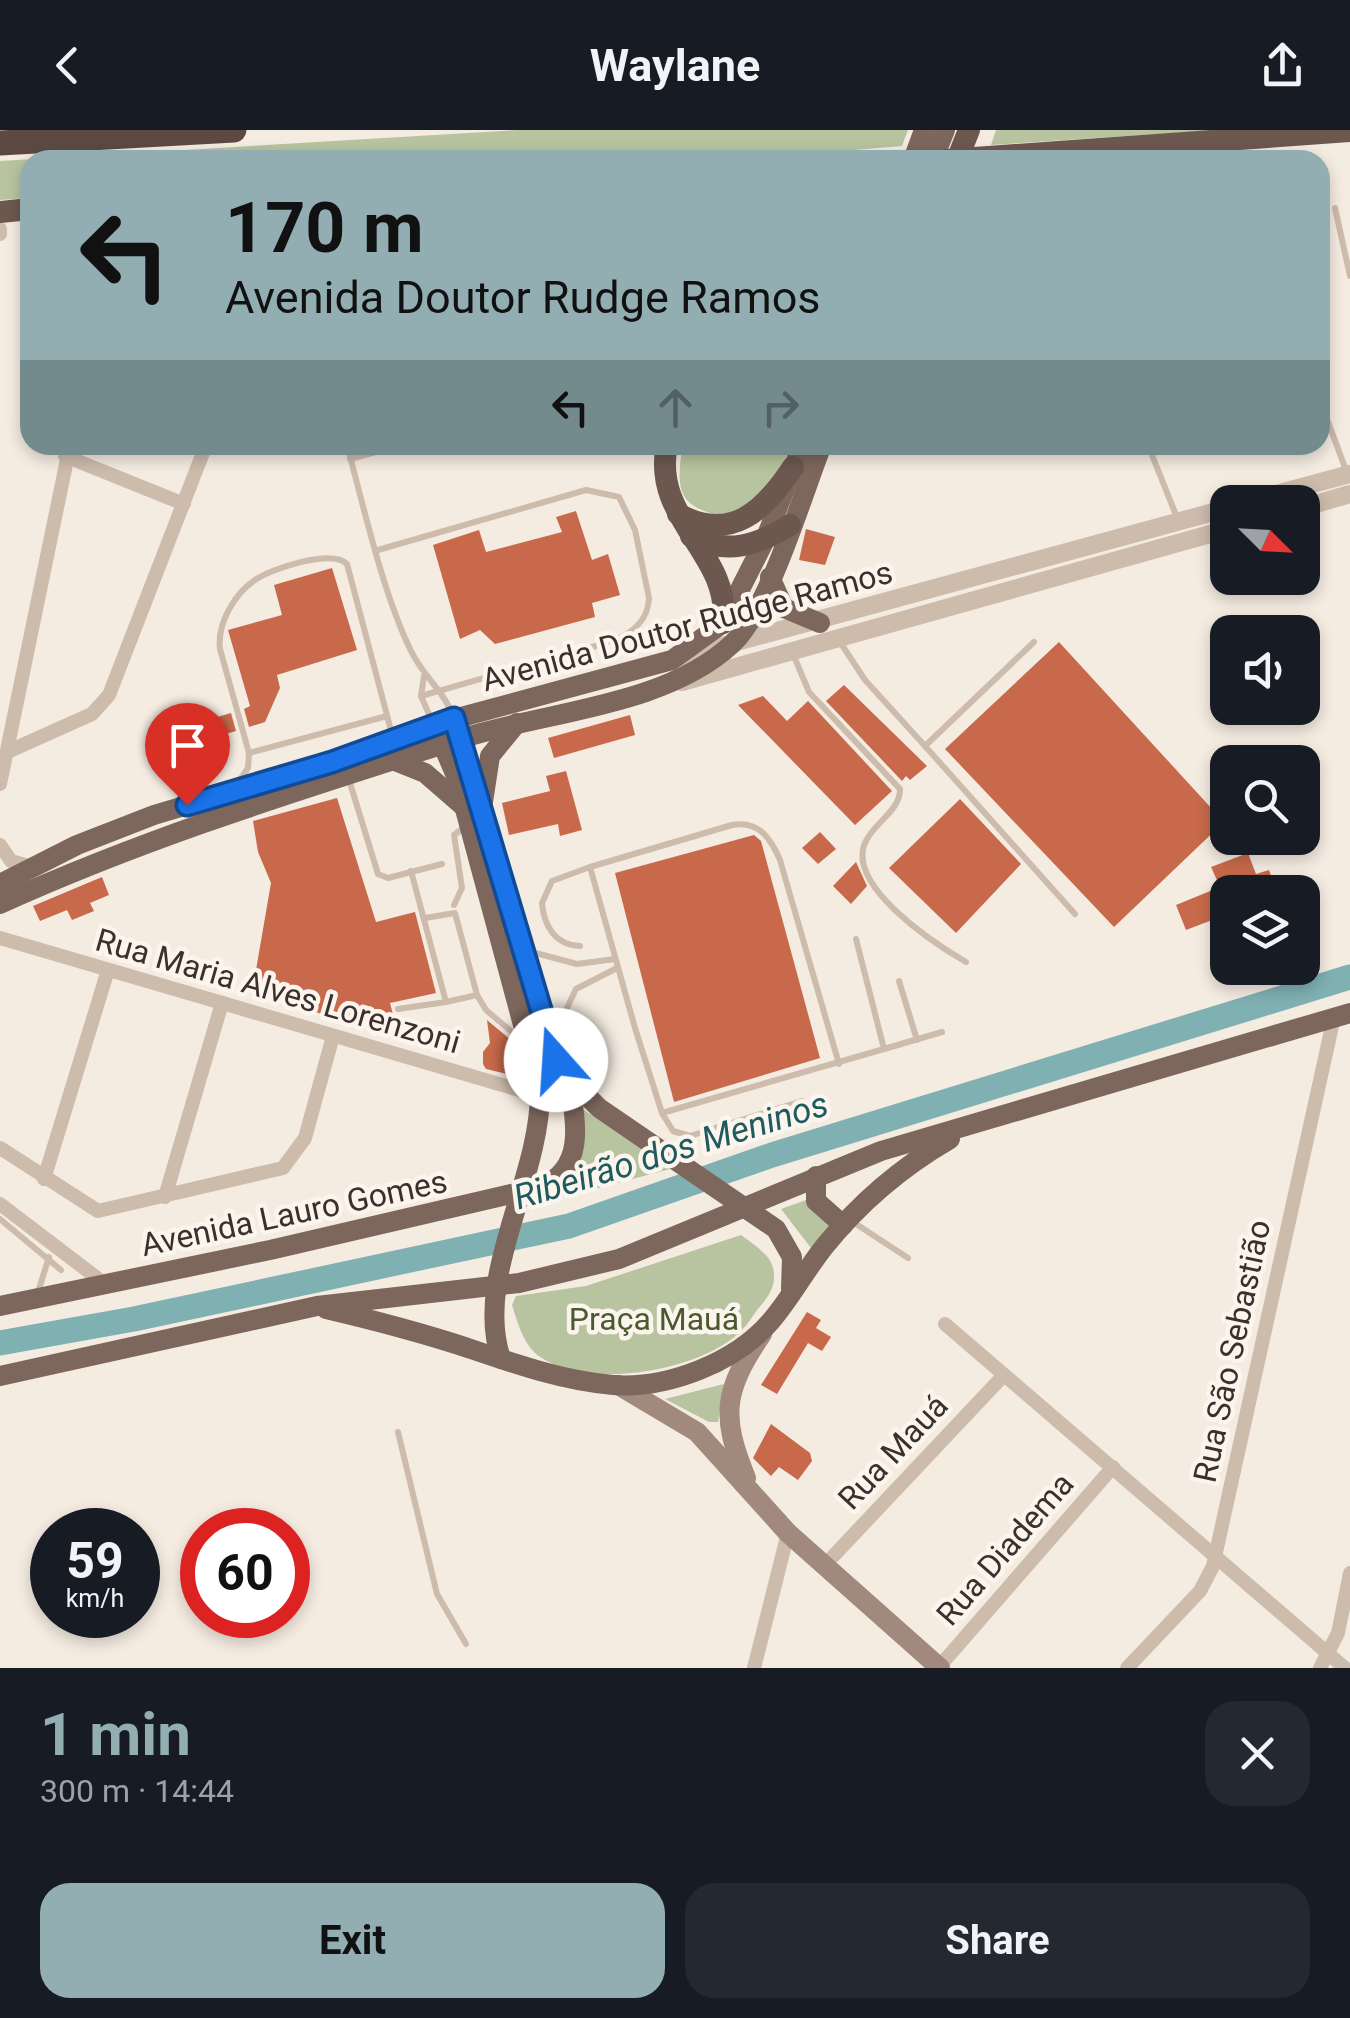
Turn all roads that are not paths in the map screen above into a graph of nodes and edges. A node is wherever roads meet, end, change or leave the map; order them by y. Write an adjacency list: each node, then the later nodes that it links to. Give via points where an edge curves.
1 (234, 130): 4 (highway)
2 (1350, 131): 3 (highway)
3 (1239, 138): 5 (highway); 6 (highway)
4 (0, 142)
5 (1085, 150)
6 (1182, 150)
7 (1335, 208): 8 (lane)
8 (1350, 276)
9 (1330, 426): 21 (lane)
10 (67, 455): 49 (street)
11 (79, 455): 25 (street)
12 (202, 455): 25 (street)
13 (349, 455): 19 (lane)
14 (365, 455): 19 (lane)
15 (667, 455): 27 (highway, via 665,486)
16 (799, 455): 20 (main road)
17 (818, 455): 29 (main road)
18 (1152, 455): 28 (lane)
19 (350, 459): 33 (lane)
20 (794, 468): 27 (highway, via 743,522 718,526); 32 (main road)
21 (1349, 474): 22 (street)
22 (1309, 485)
23 (1350, 494): 24 (street)
24 (1320, 503)
25 (184, 504): 49 (street, via 103,704)
26 (1210, 513): 28 (street, Avenida Doutor Rudge Ramos)
27 (678, 514): 31 (highway)
28 (1179, 521): 35 (street, Avenida Doutor Rudge Ramos)
29 (790, 525): 32 (highway); 34 (main road)
30 (1210, 533): 35 (street, Avenida Doutor Rudge Ramos)
31 (690, 536): 32 (highway, via 723,547); 36 (highway, via 721,589)
32 (765, 540): 36 (main road)
33 (378, 550): 39 (lane, via 401,627); 41 (lane, via 568,493 606,491 627,508 649,598 634,629)
34 (770, 577): 35 (main road, via 784,608); 36 (main road)
35 (829, 627): 36 (street, Avenida Doutor Rudge Ramos); 38 (street, Avenida Doutor Rudge Ramos); 47 (lane)
36 (730, 632): 40 (main road); 46 (main road, Avenida Doutor Rudge Ramos, via 672,660)
37 (1034, 642): 47 (lane)
38 (793, 653): 40 (street, Avenida Doutor Rudge Ramos); 69 (lane, via 809,692 900,788 896,804 864,844 864,866 920,932)
39 (424, 675): 41 (lane); 42 (lane)
40 (677, 684): 44 (main road, Avenida Doutor Rudge Ramos)
41 (442, 691): 42 (lane); 46 (lane)
42 (421, 696): 45 (lane)
43 (387, 716): 48 (lane); 50 (lane); 50 (lane, via 346,564 319,560 254,580 219,631)
44 (517, 723): 46 (main road, Avenida Doutor Rudge Ramos); 54 (main road, via 486,767)
45 (434, 725): 46 (main road); 48 (main road, Avenida Doutor Rudge Ramos)
46 (453, 734): 48 (main road, Avenida Doutor Rudge Ramos); 54 (main road); 54 (main road)
47 (925, 746): 63 (lane)
48 (394, 750): 51 (main road, Avenida Doutor Rudge Ramos); 54 (main road); 61 (main road, Avenida Doutor Rudge Ramos, via 121,849)
49 (6, 752): 53 (street)
50 (249, 752): 51 (lane)
51 (255, 775): 57 (main road, Avenida Doutor Rudge Ramos, via 232,792 116,828)
52 (350, 783): 59 (lane, via 378,874)
53 (0, 784)
54 (472, 821): 62 (lane, via 454,835 462,888); 68 (main road); 81 (main road)
55 (0, 845): 57 (street, via 11,861)
56 (442, 864): 59 (lane)
57 (32, 867): 60 (main road, Avenida Doutor Rudge Ramos)
58 (590, 868): 67 (lane, via 552,881 543,896 544,916 557,939); 70 (lane); 83 (lane, via 732,825 764,833 780,860)
59 (410, 872): 64 (lane)
60 (0, 884)
61 (0, 904)
62 (454, 905)
63 (1075, 914)
64 (425, 918): 73 (lane, via 456,912); 74 (lane)
65 (0, 938): 71 (street, Rua Maria Alves Lorenzoni)
66 (856, 940): 82 (lane)
67 (580, 946)
68 (521, 948): 70 (lane, via 577,964); 81 (main road)
69 (966, 962)
70 (616, 964): 81 (lane, via 576,989); 87 (lane)
71 (108, 970): 75 (street, Rua Maria Alves Lorenzoni); 91 (street)
72 (899, 981): 80 (lane)
73 (477, 996): 74 (lane); 81 (lane, via 486,1010)
74 (446, 1002): 76 (lane)
75 (222, 1003): 79 (street, Rua Maria Alves Lorenzoni); 92 (street)
76 (398, 1009)
77 (1342, 1015): 88 (main road); 117 (street, Rua São Sebastião)
78 (942, 1032): 80 (lane)
79 (334, 1036): 85 (street, Rua Maria Alves Lorenzoni); 92 (street, via 292,1161 272,1173)
80 (916, 1040): 82 (lane)
81 (542, 1048): 84 (main road); 85 (main road)
82 (884, 1049): 83 (lane)
83 (839, 1064): 87 (lane)
84 (569, 1082): 93 (main road, Avenida Lauro Gomes, via 576,1128 571,1160 555,1181); 94 (main road)
85 (540, 1096): 93 (main road, via 539,1137)
86 (802, 1101): 87 (lane, via 690,1136 673,1131)
87 (662, 1113)
88 (964, 1130): 90 (main road); 97 (main road, via 913,1160)
89 (0, 1148): 91 (street)
90 (816, 1176): 94 (main road); 97 (main road, via 822,1211)
91 (44, 1180): 92 (street, via 98,1211)
92 (165, 1197)
93 (520, 1199): 101 (main road); 102 (main road, Avenida Lauro Gomes)
94 (734, 1201): 101 (main road, via 619,1260); 103 (main road, via 776,1229 787,1246)
95 (0, 1204): 102 (street)
96 (0, 1218): 98 (lane)
97 (846, 1222): 99 (lane); 103 (main road)
98 (48, 1257): 100 (lane); 104 (lane)
99 (908, 1258)
100 (60, 1270)
101 (499, 1276): 106 (main road); 109 (main road, via 493,1327)
102 (105, 1284): 104 (main road, Avenida Lauro Gomes)
103 (791, 1291): 107 (main road)
104 (36, 1298): 105 (main road, Avenida Lauro Gomes)
105 (0, 1306)
106 (316, 1306): 109 (main road); 111 (main road)
107 (770, 1322): 112 (main road, via 704,1368); 115 (main road, via 730,1390 730,1434)
108 (945, 1324): 110 (street)
109 (501, 1359): 112 (main road)
110 (1004, 1375): 114 (street); 118 (street, Rua Mauá)
111 (0, 1376)
112 (618, 1385): 115 (main road, via 697,1432)
113 (398, 1432): 120 (lane, via 437,1594)
114 (1112, 1467): 117 (street); 123 (street, Rua Diadema)
115 (753, 1494): 116 (main road)
116 (788, 1533): 118 (main road); 122 (street)
117 (1216, 1553): 121 (street); 124 (street, Rua São Sebastião, via 1200,1591)
118 (823, 1567): 123 (main road)
119 (1350, 1573): 121 (street)
120 (466, 1644)
121 (1324, 1662): 125 (street)
122 (754, 1668)
123 (939, 1668)
124 (1127, 1668)
125 (1345, 1668)

